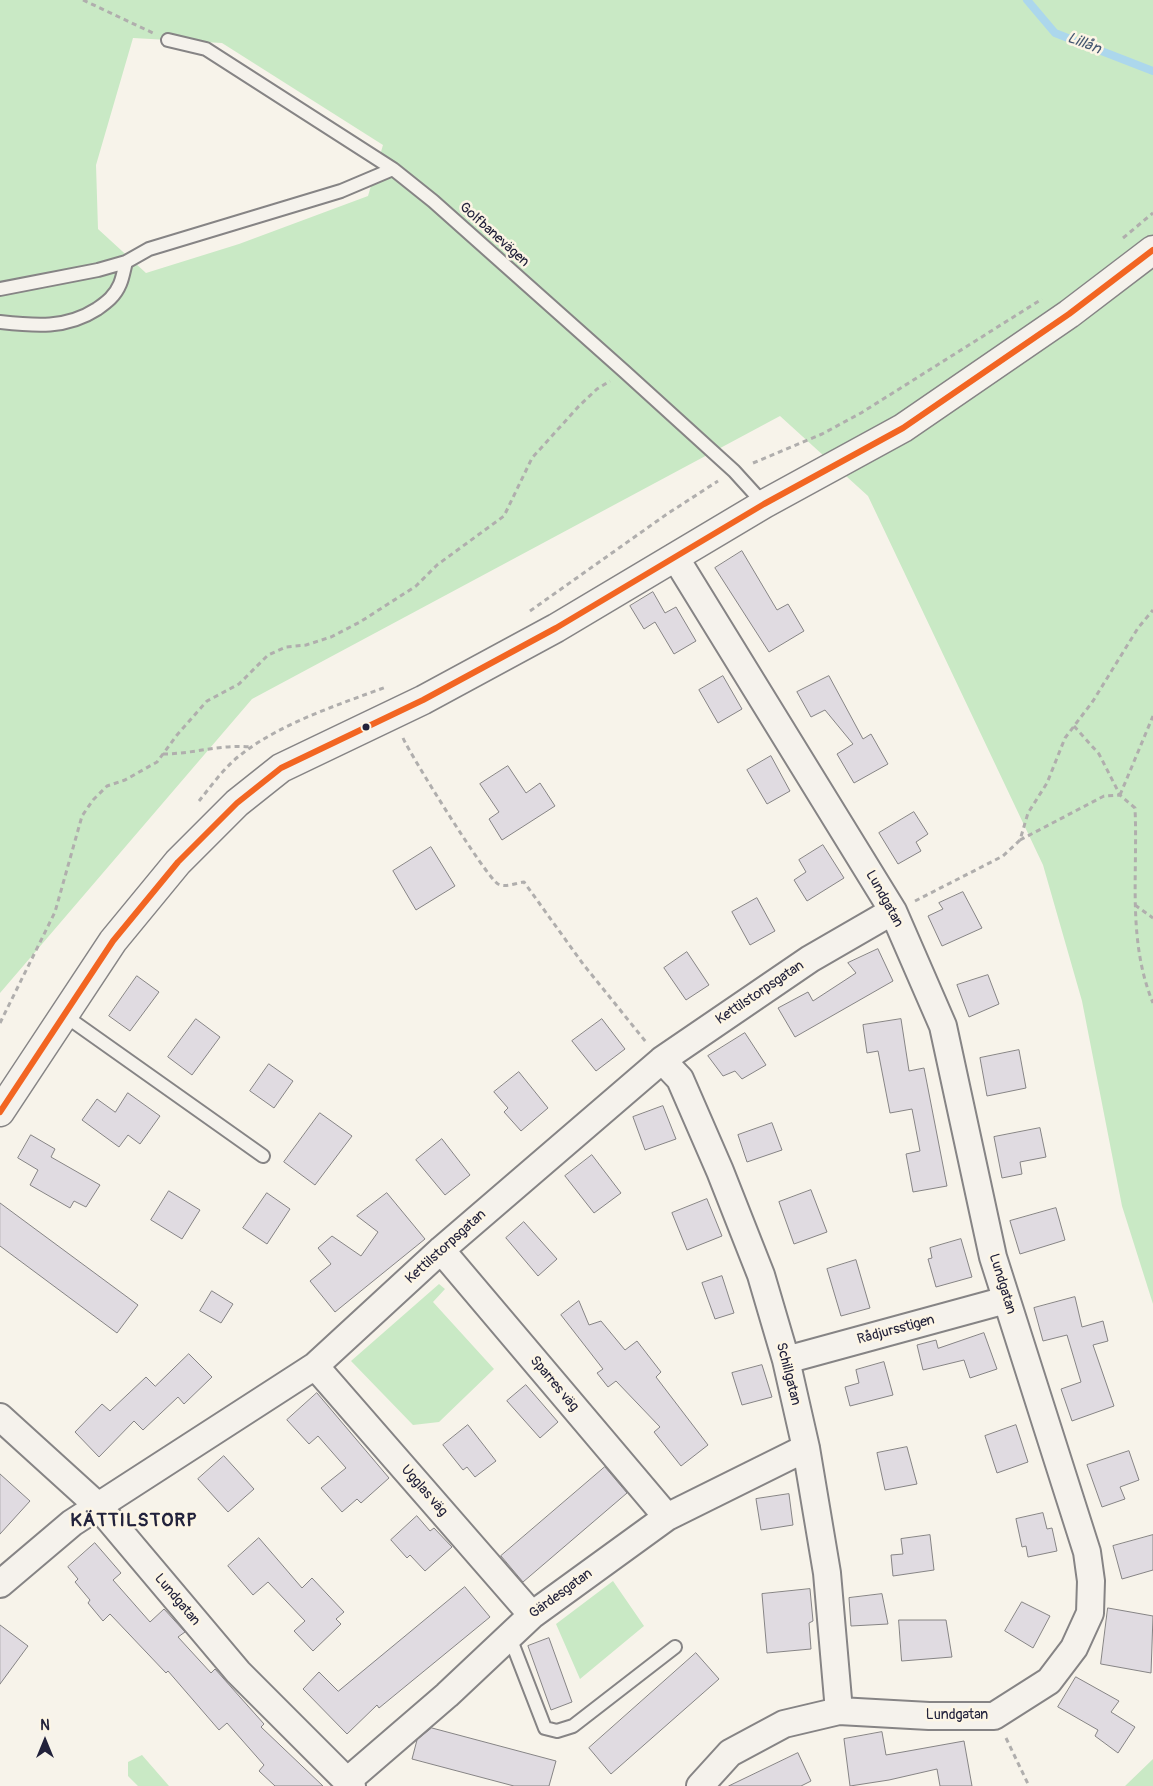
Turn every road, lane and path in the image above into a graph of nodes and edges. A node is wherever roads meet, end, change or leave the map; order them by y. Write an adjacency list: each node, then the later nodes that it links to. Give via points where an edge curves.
1 (83, 0): 2 (path)
2 (168, 40): 3 (lane, Golfbanevägen, via 206,49)
3 (392, 169): 5 (lane, via 342,191 150,250); 8 (lane, Golfbanevägen, via 433,201)
4 (1153, 250): 9 (street, via 1069,314 903,428)
5 (126, 262): 6 (lane); 7 (lane, via 121,283 111,299 84,317 54,326)
6 (0, 290)
7 (0, 322)
8 (625, 372): 9 (lane, Golfbanevägen, via 734,471); 16 (path, via 597,389 532,458 504,516 437,565 416,586 360,622 331,637 286,647 268,655 239,684 207,701)
9 (764, 504): 10 (street)
10 (675, 557): 20 (street, Lundgatan); 23 (street, via 556,628 423,700 281,768 237,803 178,862 113,941)
11 (1153, 610): 13 (path)
12 (1153, 716): 17 (path)
13 (1074, 726): 17 (path, via 1099,754); 18 (path, via 1065,738 1047,783 1028,813)
14 (410, 733): 25 (path, via 403,738 496,882 505,886 524,882 583,964)
15 (251, 747): 16 (path, via 230,745 189,754)
16 (163, 754): 24 (path, via 157,762 107,786 82,816 55,912)
17 (1120, 795): 18 (path, via 1104,796); 19 (path, via 1135,808)
18 (1020, 840): 20 (path, via 1003,856)
19 (1135, 904): 21 (path); 22 (path, via 1137,946)
20 (894, 912): 25 (street, Kettilstorpsgatan, via 810,959); 29 (street, Lundgatan, via 943,1026 993,1256)
21 (1153, 918)
22 (1153, 1003)
23 (64, 1014): 26 (street); 27 (lane)
24 (0, 1023)
25 (662, 1060): 28 (street, Kettilstorpsgatan); 30 (street, Schillgatan, via 680,1079 720,1171 761,1276)
26 (0, 1112)
27 (263, 1156)
28 (441, 1250): 31 (street, Kettilstorpsgatan); 35 (street, Sparres väg)
29 (1006, 1300): 30 (street, Rådjursstigen); 41 (street, Lundgatan, via 1087,1552 1091,1582 1090,1613 1074,1648 1049,1681)
30 (786, 1360): 33 (street, Schillgatan)
31 (315, 1366): 34 (street, Kettilstorpsgatan); 37 (street, Ugglas väg)
32 (0, 1417): 34 (street, Lundgatan)
33 (806, 1448): 35 (street, Gärdesgatan); 40 (street, Schillgatan, via 826,1573)
34 (98, 1506): 36 (street, Kettilstorpsgatan, via 72,1523); 42 (street, Lundgatan, via 238,1672)
35 (667, 1518): 37 (street, Gärdesgatan)
36 (0, 1584)
37 (532, 1615): 38 (street, Gärdesgatan)
38 (509, 1635): 39 (lane, via 545,1728 557,1731 573,1726); 42 (street, Gärdesgatan)
39 (675, 1647)
40 (839, 1711): 41 (street, Lundgatan); 43 (street, Lundgatan, via 784,1724 730,1753)
41 (994, 1716): 44 (path)
42 (349, 1784)
43 (700, 1786)
44 (1029, 1786)

